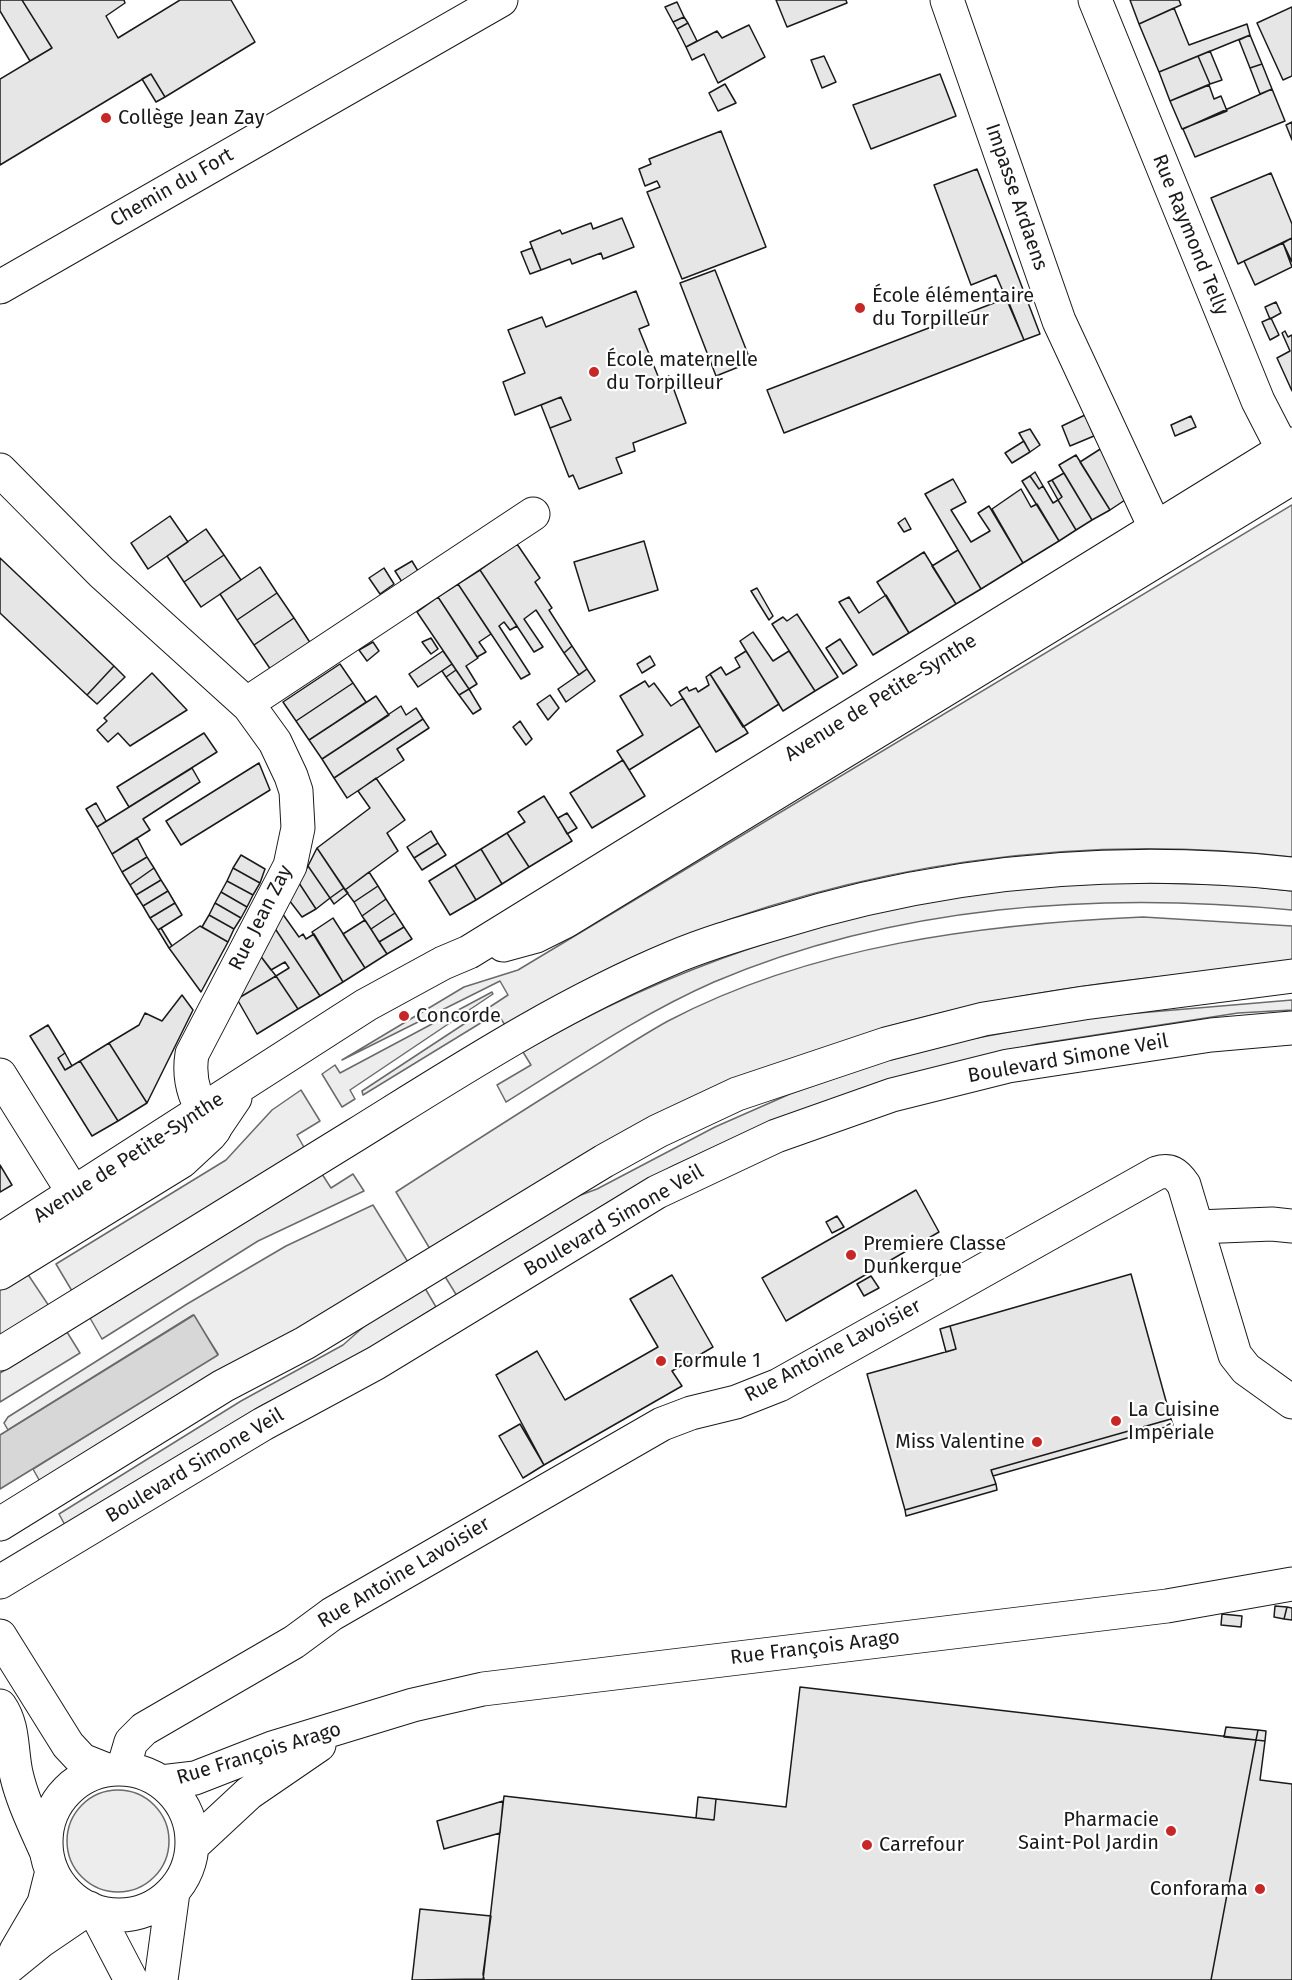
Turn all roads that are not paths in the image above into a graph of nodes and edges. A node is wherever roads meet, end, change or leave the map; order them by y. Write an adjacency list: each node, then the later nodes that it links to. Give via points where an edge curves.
1 (501, 0): 4 (street, Chemin du Fort)
2 (947, 0): 8 (street, Impasse Ardaens, via 1059,321)
3 (1095, 0): 5 (street, Rue Raymond Telly, via 1258,401)
4 (0, 286)
5 (1290, 460): 8 (street, Avenue de Petite-Synthe)
6 (0, 470): 9 (street, Rue Jean Zay, via 108,578)
7 (533, 514): 9 (street, via 258,696)
8 (1161, 542): 16 (street, Avenue de Petite-Synthe, via 470,952 375,1000 257,1075)
9 (249, 706): 16 (street, Rue Jean Zay, via 275,742 291,776 298,816 297,838 290,866 196,1043 190,1082)
10 (1292, 874): 22 (street, via 1142,865 989,875 846,903 685,953 545,1018)
11 (1292, 976): 13 (street)
12 (1292, 990): 13 (street)
13 (1124, 998): 24 (street, via 1033,1010 909,1037 779,1079 698,1111 604,1161 305,1342 223,1386)
14 (1292, 1028): 26 (street, Boulevard Simone Veil, via 1211,1035 1008,1066 891,1095 776,1136 657,1192 376,1363 263,1424)
15 (0, 1075): 17 (street)
16 (208, 1121): 17 (street, Avenue de Petite-Synthe, via 182,1161)
17 (82, 1206): 20 (street, Avenue de Petite-Synthe); 21 (street, Avenue de Petite-Synthe)
18 (1292, 1226): 19 (street)
19 (1197, 1227): 23 (street, Rue Antoine Lavoisier, via 1235,1355 1246,1369); 30 (street, Rue Antoine Lavoisier, via 1177,1175 1167,1170 1157,1173 779,1385 662,1424 520,1504 151,1724 131,1742)
20 (0, 1240)
21 (0, 1273)
22 (0, 1354)
23 (1292, 1402)
24 (0, 1524)
25 (1286, 1580): 29 (street, Rue François Arago, via 1167,1606 483,1689 413,1705)
26 (0, 1582)
27 (0, 1636): 30 (street, via 68,1745 88,1764)
28 (0, 1706): 33 (street, via 9,1727 22,1795)
29 (358, 1724): 31 (street, Rue François Arago, via 272,1748 195,1778); 32 (street, Rue François Arago, via 255,1788)
30 (115, 1769): 31 (street, via 140,1772); 33 (street, via 83,1778 60,1799 49,1822)
31 (161, 1782): 32 (street, via 185,1810)
32 (192, 1846): 34 (street, via 187,1871)
33 (50, 1862): 35 (street, via 65,1891); 36 (street, via 44,1903)
34 (173, 1892): 35 (street, via 142,1911 113,1915); 38 (street)
35 (92, 1910): 36 (street); 37 (street)
36 (3, 1971)
37 (131, 1980)
38 (161, 1980)

